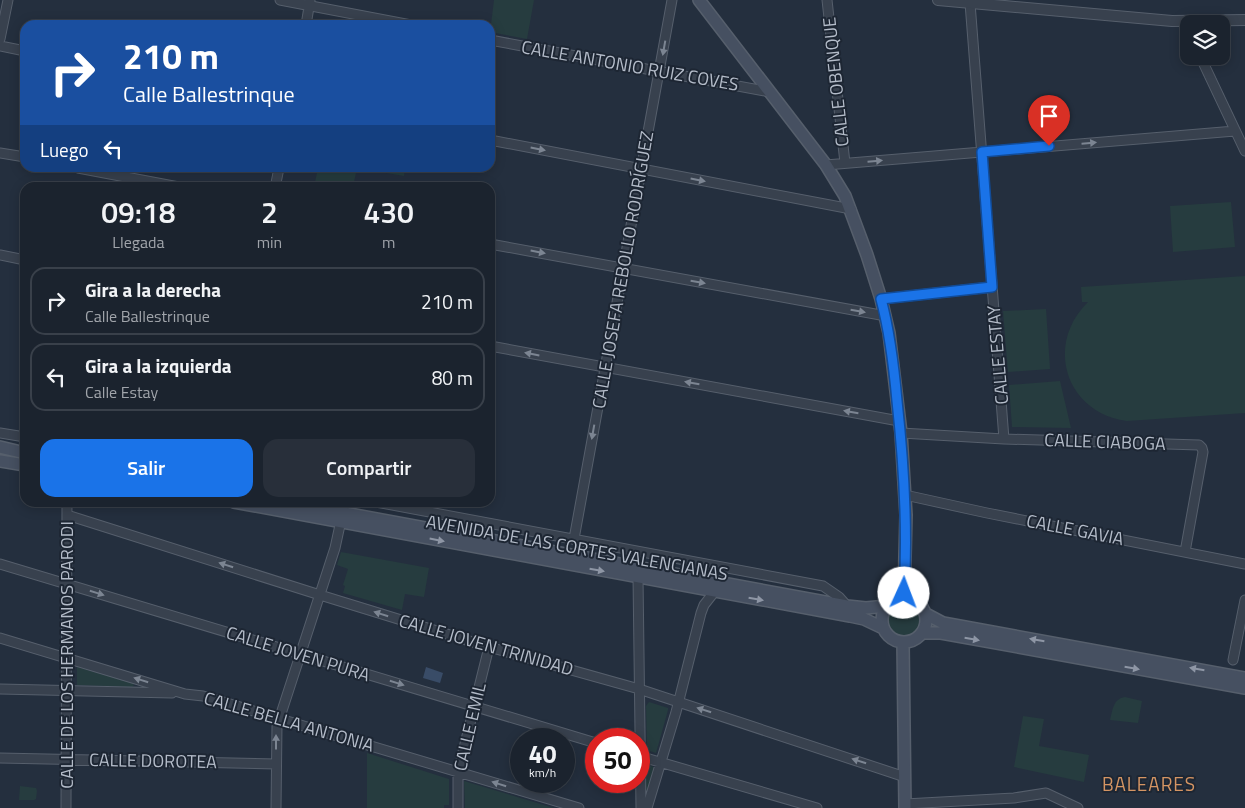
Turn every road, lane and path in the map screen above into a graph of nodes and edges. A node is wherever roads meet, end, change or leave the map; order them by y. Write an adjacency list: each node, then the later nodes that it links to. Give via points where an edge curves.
1 (8, 0): 14 (street)
2 (280, 0): 7 (street)
3 (672, 0): 19 (street, CALLE JOSEFA REBOLLO RODRÍGUEZ, one-way to 19)
4 (699, 0): 20 (main road)
5 (827, 0): 27 (street, CALLE OBENQUE)
6 (938, 0): 8 (street)
7 (310, 3): 9 (street); 10 (street)
8 (970, 3): 13 (street); 24 (street, CALLE ESTAY)
9 (307, 20)
10 (388, 20)
11 (1245, 20): 12 (street)
12 (1230, 22)
13 (1180, 25)
14 (0, 39)
15 (495, 41): 19 (street, CALLE ANTONIO RUIZ COVES)
16 (0, 46): 17 (street)
17 (20, 50)
18 (1204, 65): 21 (street)
19 (659, 72): 20 (street, CALLE ANTONIO RUIZ COVES); 29 (street, CALLE JOSEFA REBOLLO RODRÍGUEZ)
20 (770, 92): 28 (main road)
21 (1235, 131): 23 (street); 24 (street, one-way to 21)
22 (495, 141): 29 (street, one-way to 29)
23 (1245, 151)
24 (982, 152): 27 (street, one-way to 24); 37 (street, CALLE ESTAY)
25 (0, 153): 26 (street)
26 (20, 157)
27 (845, 163): 28 (street)
28 (826, 165): 32 (main road)
29 (641, 169): 32 (street, one-way to 32); 36 (street, CALLE JOSEFA REBOLLO RODRÍGUEZ)
30 (99, 172): 31 (street)
31 (152, 182)
32 (850, 209): 38 (main road)
33 (495, 245): 36 (street, one-way to 36)
34 (0, 255): 35 (street)
35 (20, 259)
36 (623, 268): 39 (street, one-way to 39); 41 (street, CALLE JOSEFA REBOLLO RODRÍGUEZ)
37 (992, 287): 38 (street); 46 (street, CALLE ESTAY)
38 (881, 299): 39 (main road)
39 (886, 316): 42 (main road)
40 (495, 347): 41 (street, one-way to 40)
41 (605, 367): 42 (street, one-way to 41); 58 (street, CALLE JOSEFA REBOLLO RODRÍGUEZ, one-way to 58)
42 (899, 421): 44 (main road)
43 (0, 433): 45 (street)
44 (901, 433): 46 (street, CALLE CIABOGA); 51 (main road)
45 (20, 436)
46 (1004, 439): 59 (street, CALLE CIABOGA, via 1200,446 1203,452)
47 (0, 448): 48 (main road)
48 (20, 452)
49 (0, 461): 50 (main road)
50 (20, 464)
51 (905, 494): 59 (street, CALLE GAVIA); 66 (main road)
52 (67, 507): 57 (street, CALLE DE LOS HERMANOS PARODI)
53 (284, 507): 56 (main road, AVENIDA DE LAS CORTES VALENCIANAS)
54 (311, 507): 56 (main road, AVENIDA DE LAS CORTES VALENCIANAS)
55 (403, 507): 58 (street, AVENIDA DE LAS CORTES VALENCIANAS)
56 (343, 513): 62 (main road, AVENIDA DE LAS CORTES VALENCIANAS, one-way to 62); 65 (street); 68 (main road, AVENIDA DE LAS CORTES VALENCIANAS)
57 (67, 515): 63 (street, CALLE DE LOS HERMANOS PARODI); 65 (street, CALLE JOVEN TRINIDAD, one-way to 57)
58 (574, 539): 68 (street, AVENIDA DE LAS CORTES VALENCIANAS, via 823,586)
59 (1185, 552): 61 (street, CALLE GAVIA)
60 (0, 564): 63 (street, CALLE JOVEN PURA)
61 (1245, 564)
62 (638, 577): 64 (main road, AVENIDA DE LAS CORTES VALENCIANAS); 82 (street)
63 (67, 584): 76 (street, CALLE JOVEN PURA, one-way to 76); 77 (street, CALLE DE LOS HERMANOS PARODI)
64 (715, 591): 71 (main road, AVENIDA DE LAS CORTES VALENCIANAS, one-way to 71, via 864,619); 85 (street, via 701,613)
65 (320, 595): 75 (street, CALLE JOVEN TRINIDAD, one-way to 65); 76 (street)
66 (904, 598): 69 (main road); 70 (main road, via 920,604)
67 (1245, 600): 78 (street)
68 (847, 606): 69 (main road, AVENIDA DE LAS CORTES VALENCIANAS)
69 (887, 606): 71 (main road, via 883,614)
70 (926, 614): 72 (main road); 79 (main road, one-way to 70, via 943,623)
71 (883, 628): 74 (main road, via 891,639)
72 (923, 632): 74 (main road, via 913,641); 80 (main road, one-way to 80)
73 (0, 638): 77 (street, CALLE BELLA ANTONIA)
74 (903, 643): 96 (main road)
75 (489, 646): 82 (street, CALLE JOVEN TRINIDAD); 86 (street, CALLE EMIL)
76 (300, 654): 86 (street, CALLE JOVEN PURA, one-way to 86); 87 (street)
77 (67, 658): 83 (street, CALLE DE LOS HERMANOS PARODI); 84 (street, CALLE BELLA ANTONIA, one-way to 77)
78 (1233, 660)
79 (1245, 678)
80 (1245, 688)
81 (0, 689): 83 (street)
82 (639, 689): 85 (street, CALLE JOVEN TRINIDAD); 88 (street)
83 (66, 690): 84 (street); 92 (street, CALLE DE LOS HERMANOS PARODI)
84 (186, 694): 87 (street, CALLE BELLA ANTONIA)
85 (679, 702): 93 (street); 96 (street, CALLE JOVEN TRINIDAD, one-way to 85)
86 (474, 706): 89 (street, CALLE JOVEN PURA); 95 (street, CALLE EMIL)
87 (279, 719): 94 (street, one-way to 87); 95 (street, CALLE BELLA ANTONIA)
88 (640, 728)
89 (585, 740)
90 (0, 758): 92 (street, CALLE DOROTEA)
91 (650, 759): 93 (street)
92 (66, 760): 94 (street, CALLE DOROTEA); 99 (street, CALLE DE LOS HERMANOS PARODI)
93 (662, 762): 104 (street); 105 (street)
94 (276, 764): 100 (street)
95 (458, 772): 101 (street, CALLE EMIL); 102 (street, CALLE BELLA ANTONIA, one-way to 95)
96 (905, 778): 98 (main road)
97 (641, 793): 103 (street)
98 (905, 806): 106 (street, via 1046,793)
99 (66, 808)
100 (276, 808)
101 (458, 808)
102 (579, 808)
103 (641, 808)
104 (647, 808)
105 (817, 808)
106 (1078, 808)

